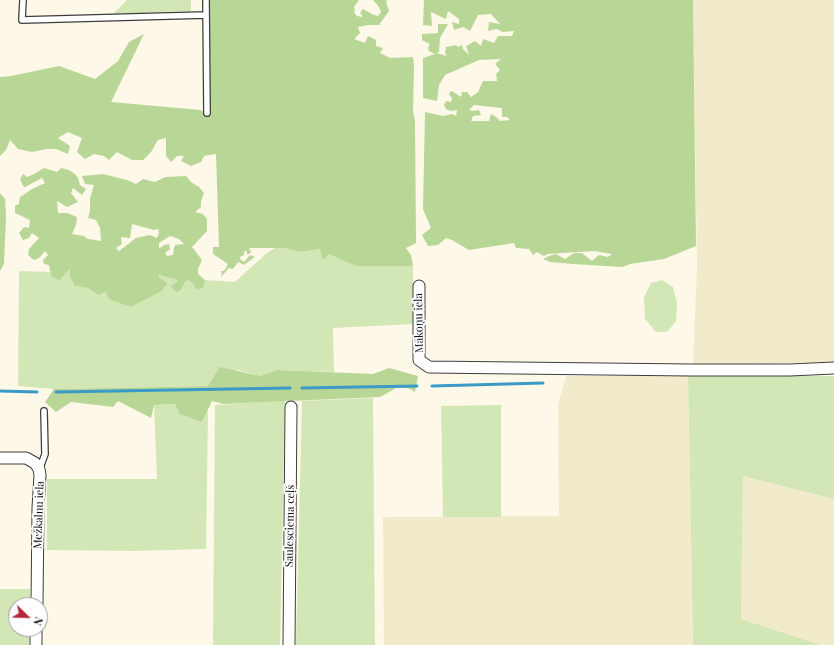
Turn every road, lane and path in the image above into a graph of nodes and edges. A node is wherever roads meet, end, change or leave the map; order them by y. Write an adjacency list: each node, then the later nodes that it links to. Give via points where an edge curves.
1 (22, 0): 3 (lane, via 22,20)
2 (206, 0): 3 (lane)
3 (206, 15): 4 (lane)
4 (207, 113)
5 (419, 286): 6 (street, Mākoņu iela, via 419,360 429,367 690,370)
6 (834, 368)
7 (292, 407): 12 (street, Saulesciema ceļš)
8 (44, 411): 10 (lane, via 45,454)
9 (0, 458): 10 (street, Mežkalnu iela, via 26,458 35,462)
10 (39, 468): 11 (street, Mežkalnu iela)
11 (37, 597)
12 (289, 645)

